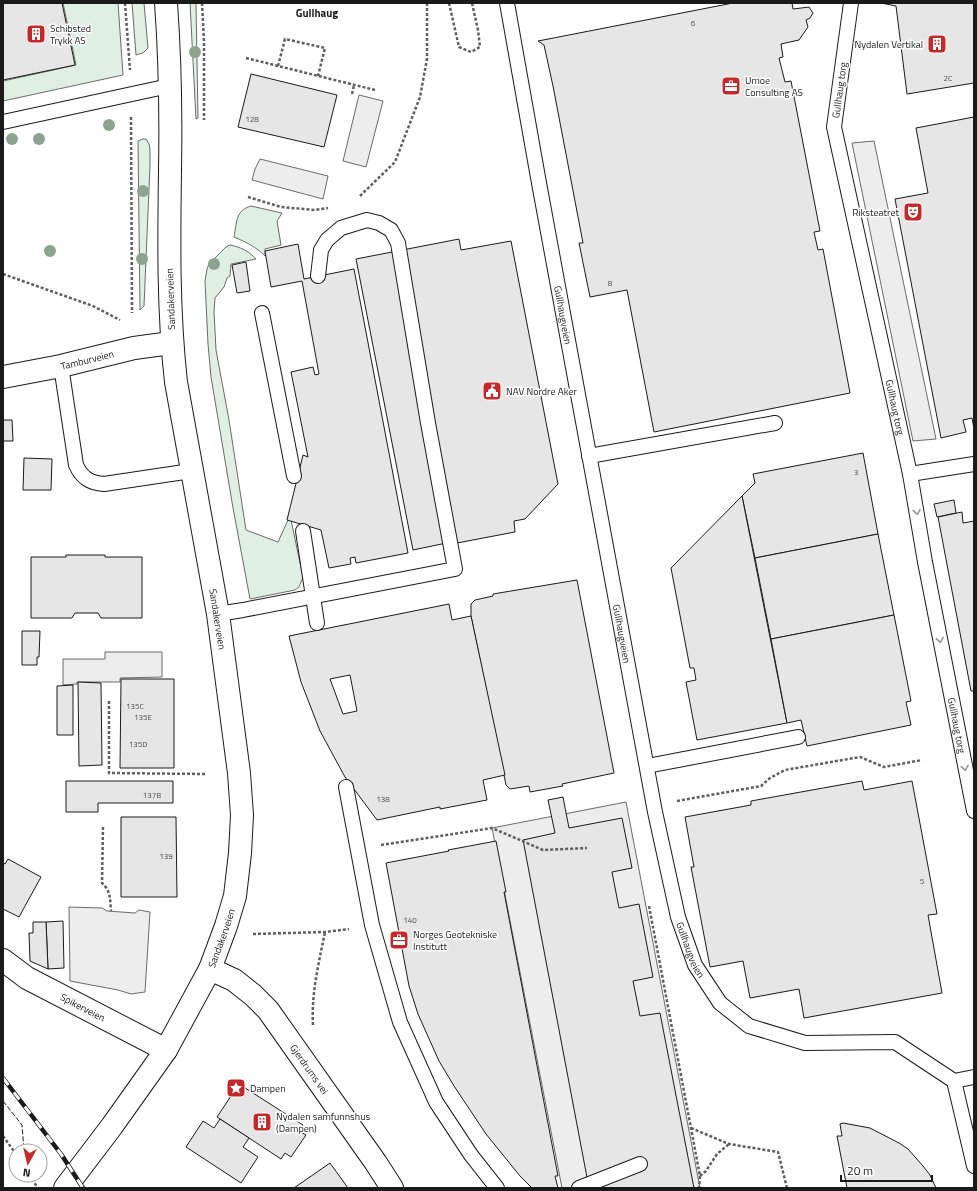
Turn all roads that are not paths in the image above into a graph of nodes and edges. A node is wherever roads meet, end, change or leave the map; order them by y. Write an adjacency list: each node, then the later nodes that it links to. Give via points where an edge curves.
1 (166, 3): 4 (street, Sandakerveien)
2 (507, 3): 12 (lane, Gullhaugveien)
3 (851, 3): 15 (lane, Gullhaug torg, via 834,127)
4 (169, 86): 5 (lane); 8 (street, Sandakerveien, via 169,260)
5 (3, 122)
6 (318, 276): 18 (lane, via 321,250 327,240 341,228 367,220 379,223 391,230 398,243 455,569)
7 (262, 313): 16 (lane)
8 (172, 343): 9 (street, Tamburveien, via 134,348); 14 (street, Sandakerveien)
9 (61, 366): 10 (street, Tamburveien); 14 (lane, via 76,465 80,474 87,480 104,484)
10 (3, 378)
11 (775, 423): 12 (lane)
12 (589, 456): 22 (lane, Gullhaugveien)
13 (974, 464): 15 (lane)
14 (191, 471): 19 (street, Sandakerveien)
15 (910, 474): 24 (lane, Gullhaug torg, one-way to 24)
16 (294, 476)
17 (303, 530): 18 (lane)
18 (313, 597): 19 (lane); 20 (lane)
19 (218, 614): 26 (street, Sandakerveien, via 242,814 235,896)
20 (317, 622)
21 (798, 737): 22 (lane)
22 (647, 766): 29 (lane, Gullhaugveien, via 678,917 695,964 720,1003 749,1026 805,1043 895,1042)
23 (346, 788): 34 (lane, via 372,925 400,1022 436,1102 471,1155)
24 (974, 811)
25 (3, 960): 27 (street, Spikerveien, via 26,978)
26 (210, 969): 27 (street, Sandakerveien); 33 (street, Gjerdrums vei, via 234,980 268,1010)
27 (166, 1050): 32 (street, Sandakerveien)
28 (974, 1077): 29 (lane)
29 (954, 1081): 31 (lane)
30 (640, 1164): 35 (lane)
31 (974, 1166)
32 (65, 1188)
33 (392, 1188)
34 (497, 1188)
35 (579, 1188)

